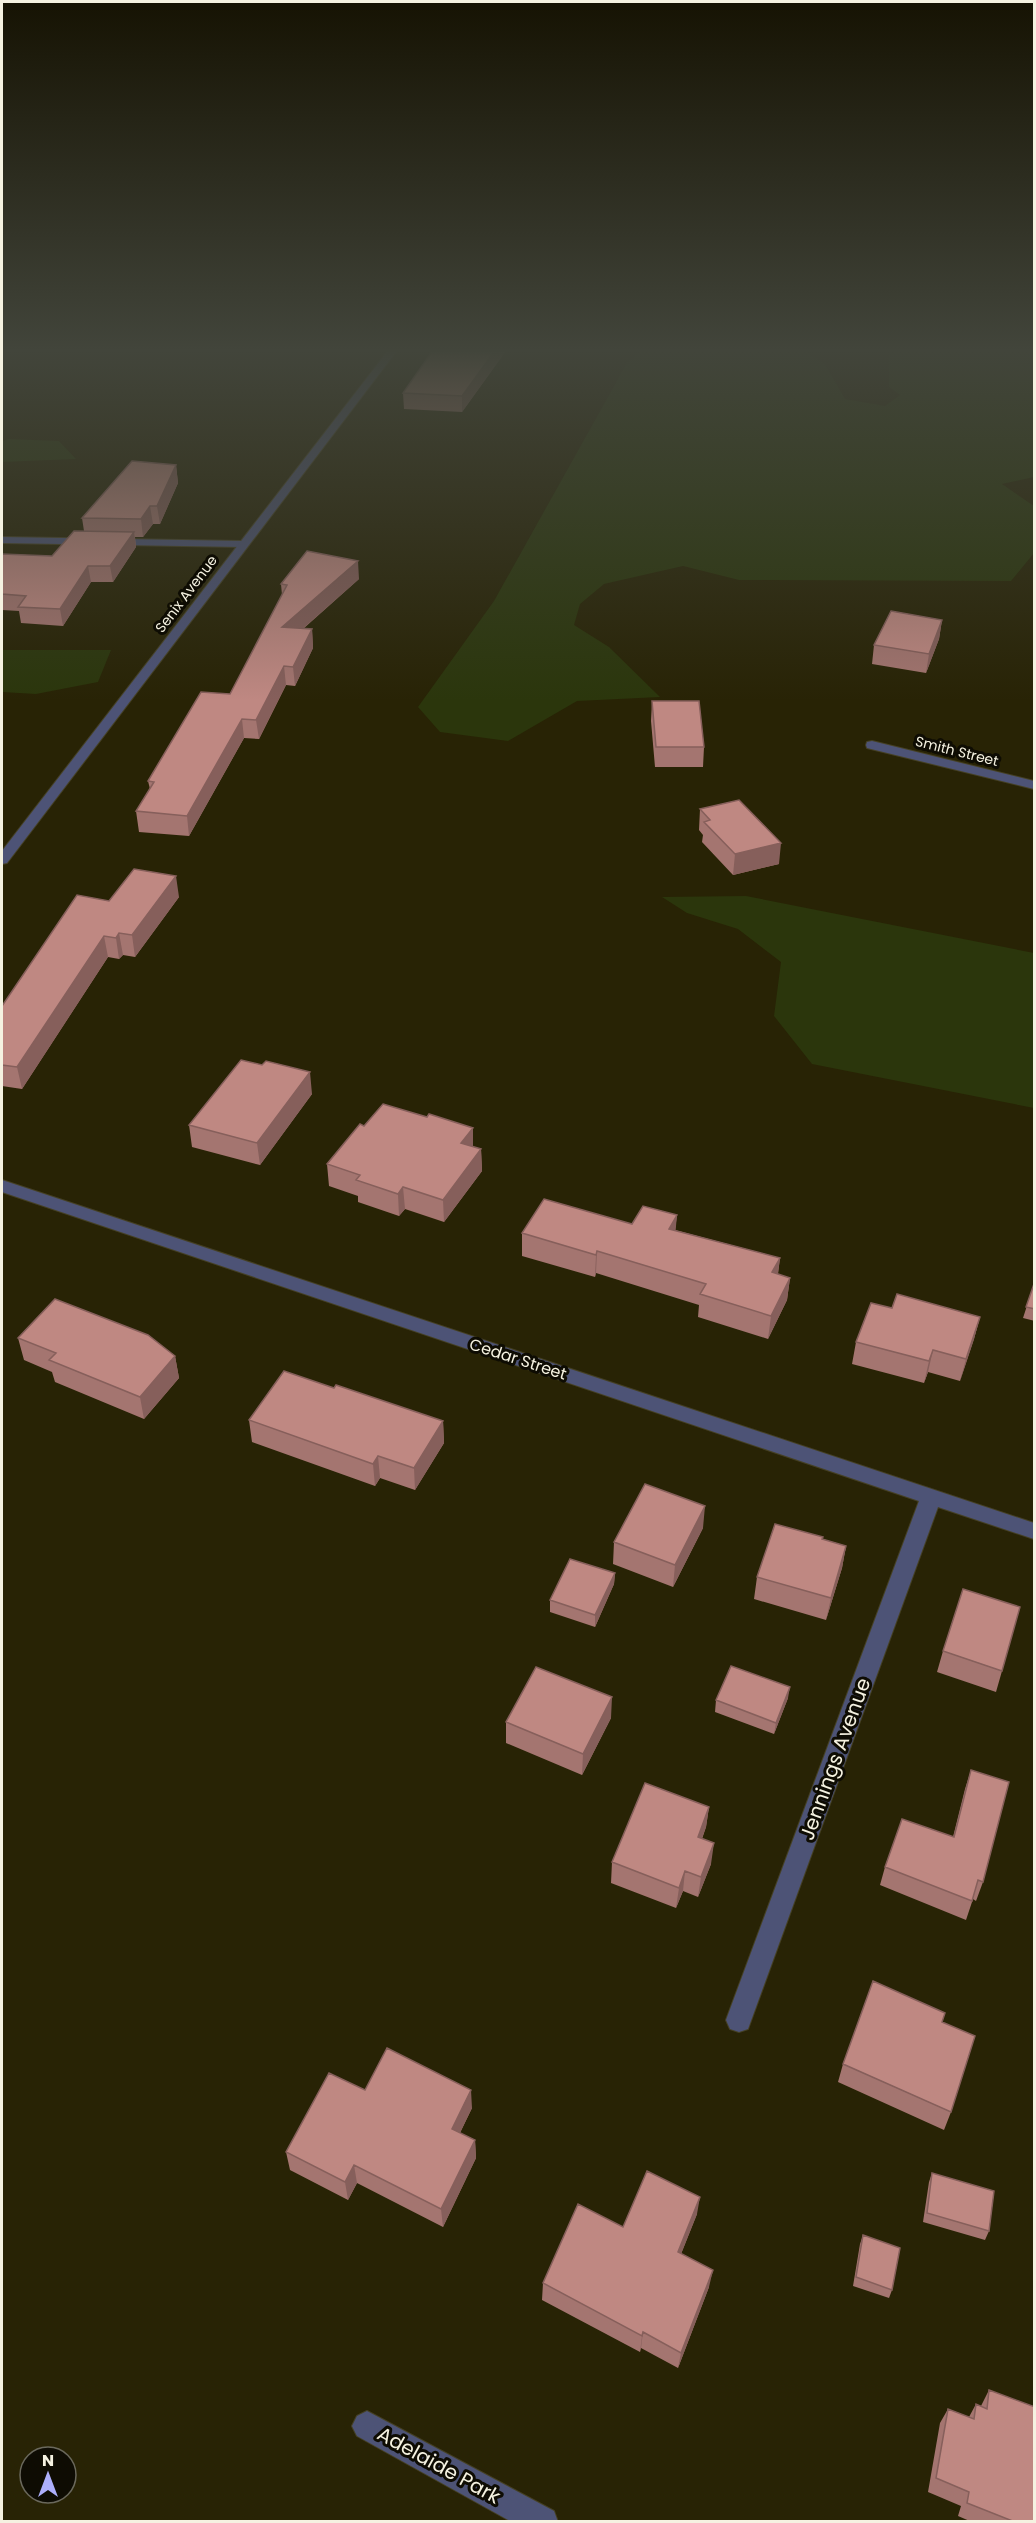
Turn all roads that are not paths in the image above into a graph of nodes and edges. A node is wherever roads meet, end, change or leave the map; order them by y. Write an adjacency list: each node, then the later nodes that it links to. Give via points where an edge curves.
1 (304, 466): 3 (street, Senix Avenue)
2 (2, 540): 3 (street)
3 (243, 544): 6 (street, Senix Avenue)
4 (872, 745): 5 (street, Smith Street)
5 (1035, 785)
6 (2, 858)
7 (2, 1186): 8 (street, Cedar Street)
8 (931, 1497): 9 (street, Cedar Street); 10 (street, Jennings Avenue)
9 (1035, 1531)
10 (740, 2020)
11 (368, 2426): 12 (street, Adelaide Park)
12 (543, 2522)

